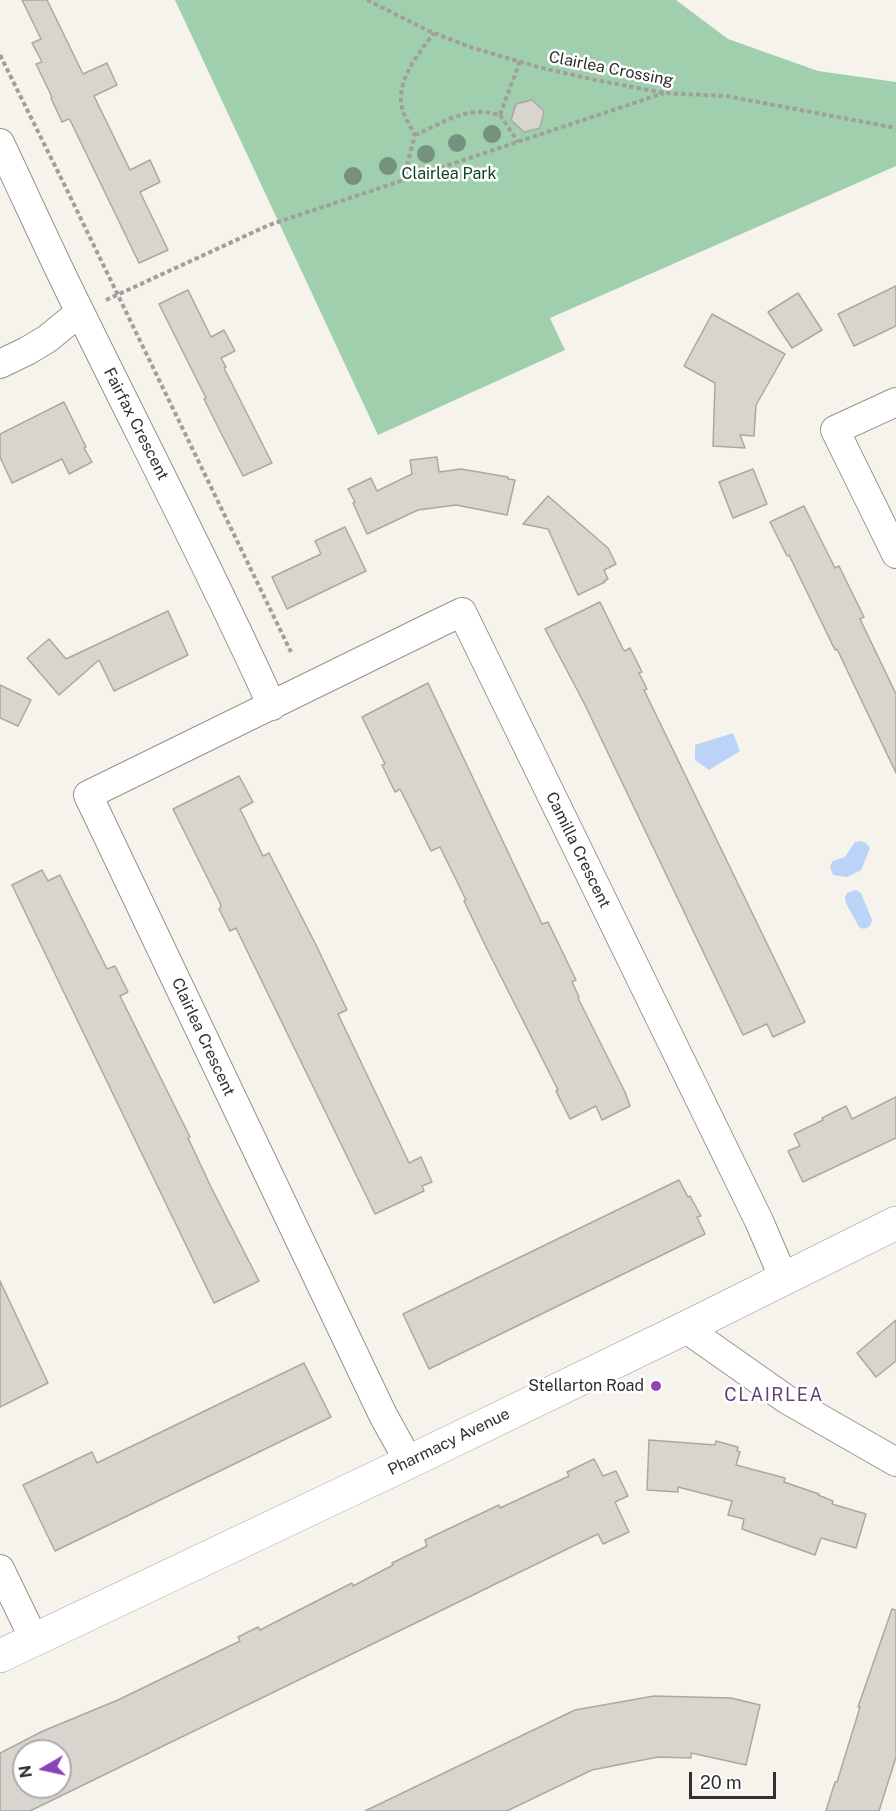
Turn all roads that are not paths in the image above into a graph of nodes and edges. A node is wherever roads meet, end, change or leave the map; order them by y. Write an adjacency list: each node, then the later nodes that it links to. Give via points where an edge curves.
1 (0, 143): 2 (street, Fairfax Crescent)
2 (80, 312): 3 (street, via 48,339); 6 (street, Fairfax Crescent)
3 (0, 364)
4 (896, 402): 5 (street, via 835,430)
5 (896, 554)
6 (272, 706): 8 (street, Camilla Crescent, via 462,612); 10 (street, Clairlea Crescent, via 88,795 384,1418)
7 (896, 1223): 8 (street, Pharmacy Avenue)
8 (784, 1279): 9 (street, Pharmacy Avenue)
9 (685, 1328): 10 (street, Pharmacy Avenue); 11 (street, via 786,1400)
10 (409, 1462): 13 (street, Pharmacy Avenue)
11 (896, 1462)
12 (0, 1569): 13 (street)
13 (34, 1639): 14 (street, Pharmacy Avenue)
14 (0, 1656)

